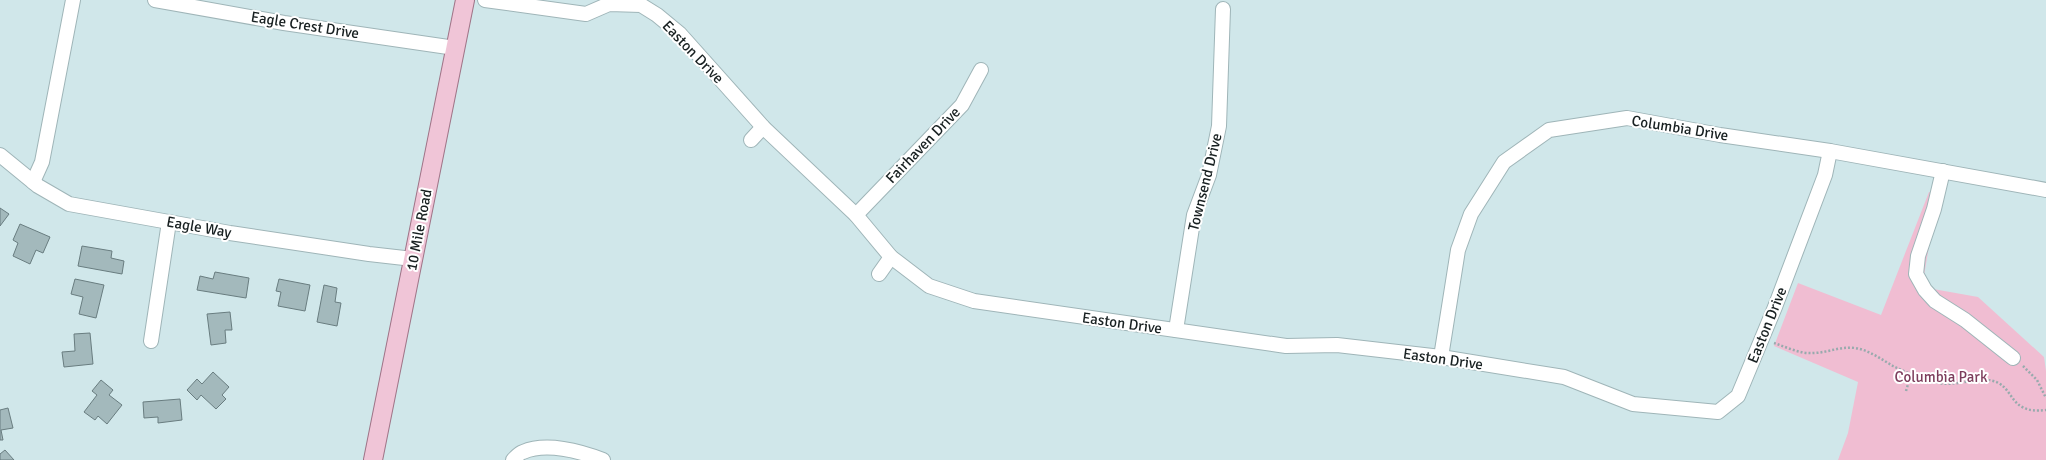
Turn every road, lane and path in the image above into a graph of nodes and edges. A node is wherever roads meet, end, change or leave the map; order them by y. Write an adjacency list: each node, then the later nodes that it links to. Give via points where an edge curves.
1 (73, 0): 14 (street, via 42,162)
2 (155, 0): 7 (street, Eagle Crest Drive)
3 (465, 0): 7 (main road, 10 Mile Road)
4 (485, 0): 5 (street, Easton Drive, via 586,14)
5 (607, 2): 9 (street, Easton Drive, via 641,5 657,15 680,34)
6 (1223, 9): 21 (street, Townsend Drive, via 1219,126 1208,175 1194,215)
7 (455, 48): 19 (main road, 10 Mile Road)
8 (981, 70): 16 (street, Fairhaven Drive, via 962,106)
9 (763, 127): 10 (street); 16 (street, Easton Drive)
10 (751, 140)
11 (1830, 151): 13 (street, Columbia Drive); 22 (street, Easton Drive, via 1825,175); 24 (street, Columbia Drive, via 1627,118 1549,130 1504,162 1471,214 1458,250)
12 (0, 155): 14 (street, Eagle Way)
13 (1943, 171): 15 (street, Columbia Drive); 25 (street, via 1934,209 1918,256 1916,274 1935,301 1965,320)
14 (33, 182): 17 (street, Eagle Way, via 69,204)
15 (2046, 190)
16 (856, 215): 18 (street, Easton Drive)
17 (168, 222): 19 (street, Eagle Way); 23 (street)
18 (890, 257): 20 (street); 21 (street, Easton Drive, via 929,286 974,301)
19 (413, 259): 30 (main road, 10 Mile Road)
20 (879, 274)
21 (1176, 330): 24 (street, Easton Drive, via 1286,346 1337,345)
22 (1762, 337): 24 (street, Easton Drive, via 1738,396 1718,412 1633,404 1564,377); 26 (path, via 1813,353 1845,347 1856,348)
23 (151, 341)
24 (1441, 357)
25 (2013, 358): 28 (path, via 2037,380)
26 (1911, 374): 27 (path); 29 (path, via 1941,383 1988,380 2001,384 2020,407 2029,411)
27 (1906, 391)
28 (2046, 398)
29 (2046, 410)
30 (373, 460)
31 (513, 460): 32 (street, via 521,452 541,448 572,451)
32 (603, 460)

